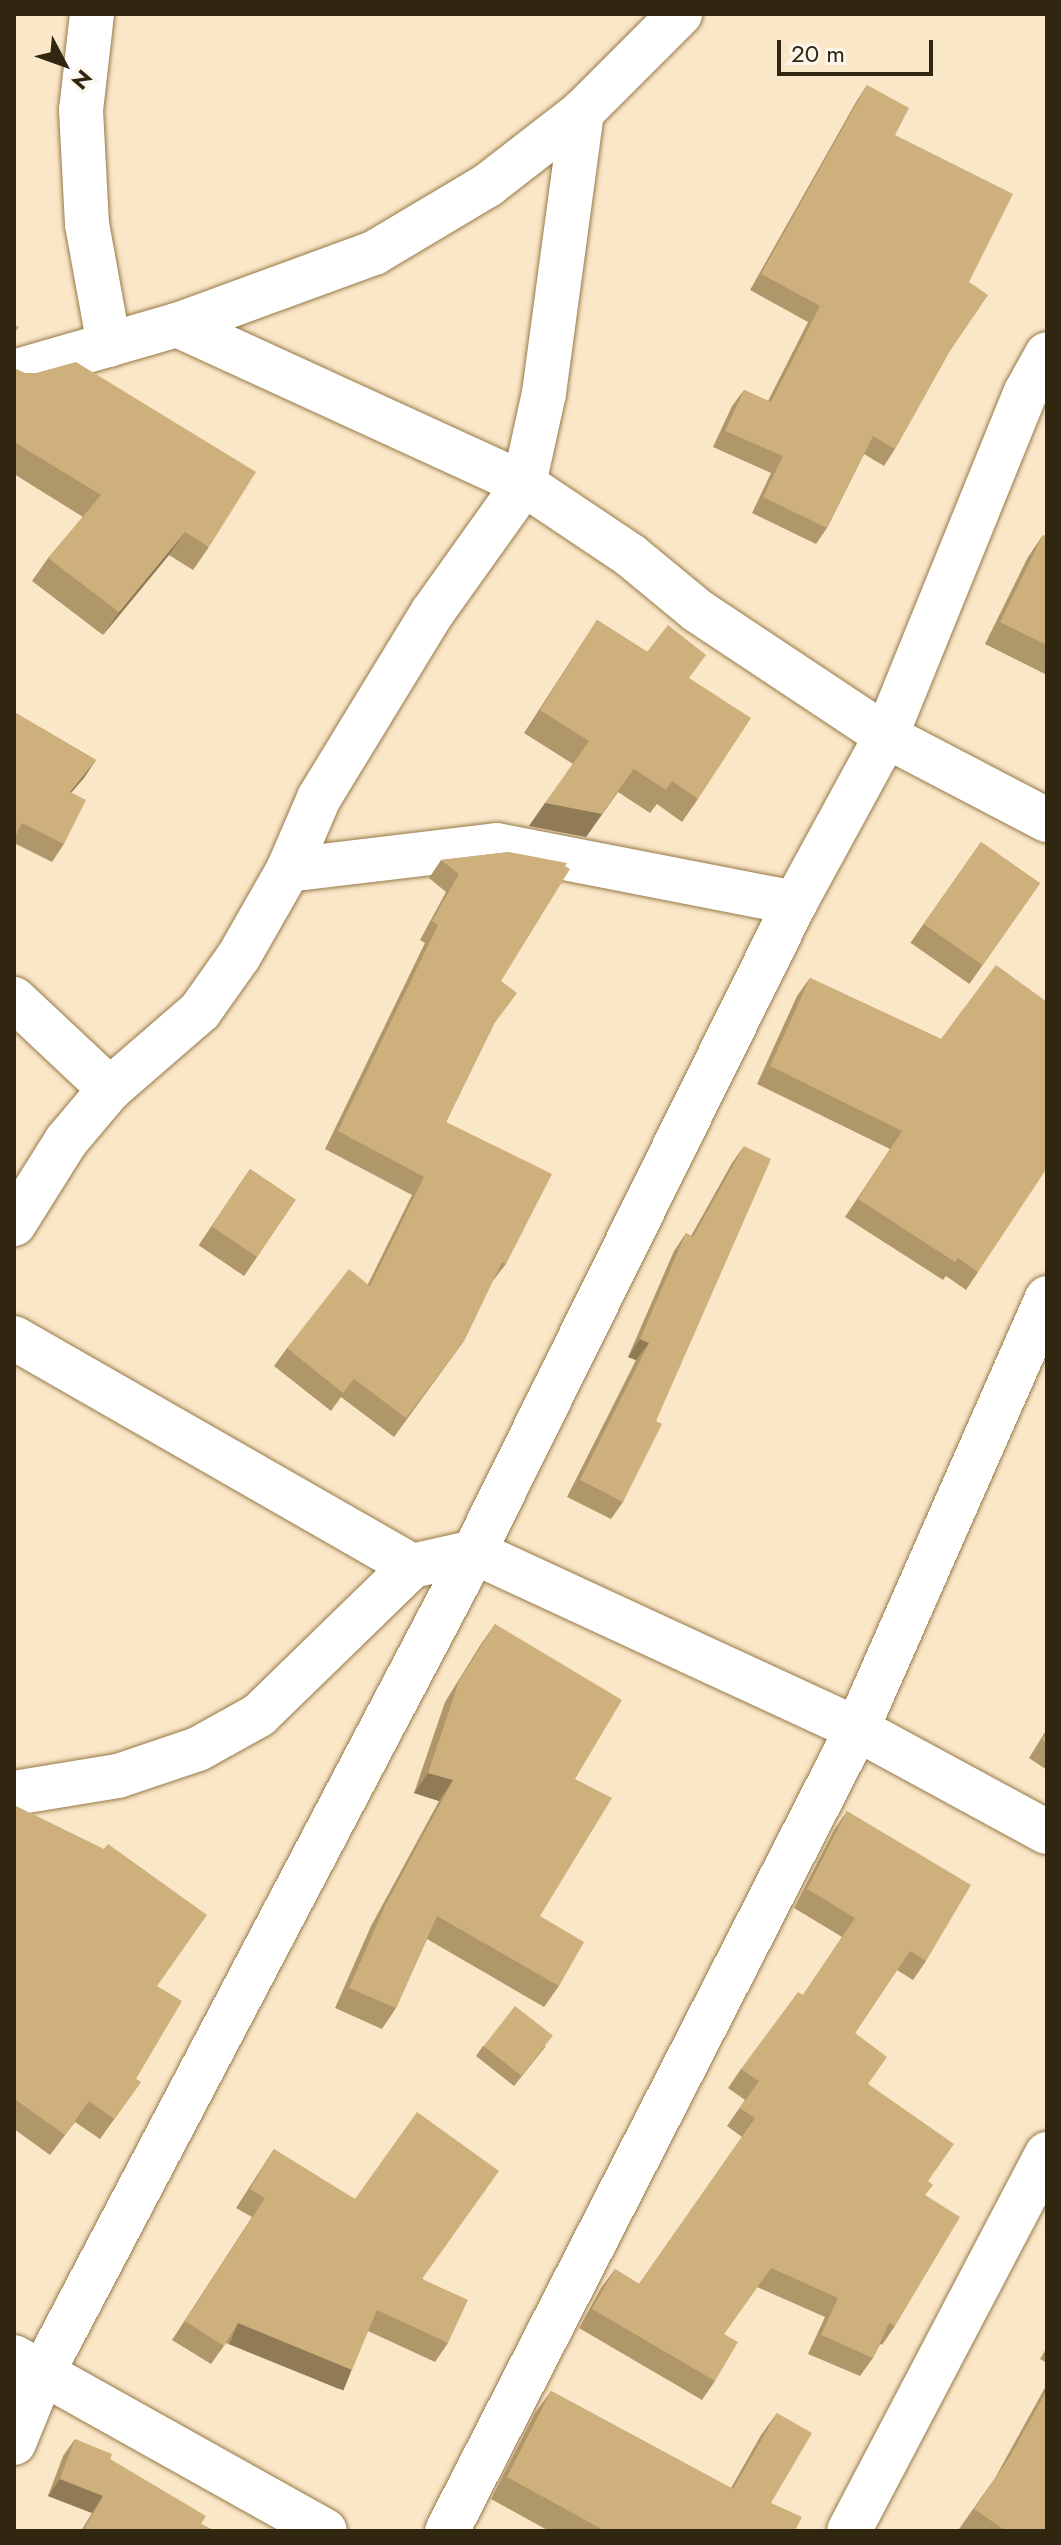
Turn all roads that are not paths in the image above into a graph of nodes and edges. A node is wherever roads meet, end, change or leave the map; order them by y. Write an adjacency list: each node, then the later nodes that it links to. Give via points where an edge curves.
1 (92, 14): 6 (street, via 81,110 87,224)
2 (680, 14): 3 (street)
3 (582, 112): 4 (street, via 488,185 374,253); 9 (street, via 544,393)
4 (177, 325): 6 (street); 9 (street)
5 (14, 341): 8 (street)
6 (109, 345): 8 (street)
7 (1047, 354): 10 (street, via 1026,392)
8 (34, 366)
9 (524, 484): 10 (street, via 630,555 698,611); 12 (street, via 432,613 319,798)
10 (886, 736): 11 (street); 13 (street)
11 (1047, 820)
12 (288, 870): 13 (street, via 497,845); 15 (street, via 200,1011)
13 (795, 903): 19 (street)
14 (14, 999): 15 (street)
15 (110, 1089): 16 (street, via 66,1141)
16 (14, 1224)
17 (1047, 1298): 21 (street)
18 (14, 1338): 20 (street)
19 (474, 1552): 20 (street); 21 (street); 25 (street)
20 (412, 1566): 22 (street, via 259,1715 198,1749 118,1776)
21 (857, 1729): 23 (street); 28 (street)
22 (14, 1793)
23 (1047, 1832)
24 (1047, 2154): 29 (street)
25 (28, 2364): 26 (street); 27 (street)
26 (14, 2443)
27 (325, 2531)
28 (447, 2531)
29 (849, 2531)

